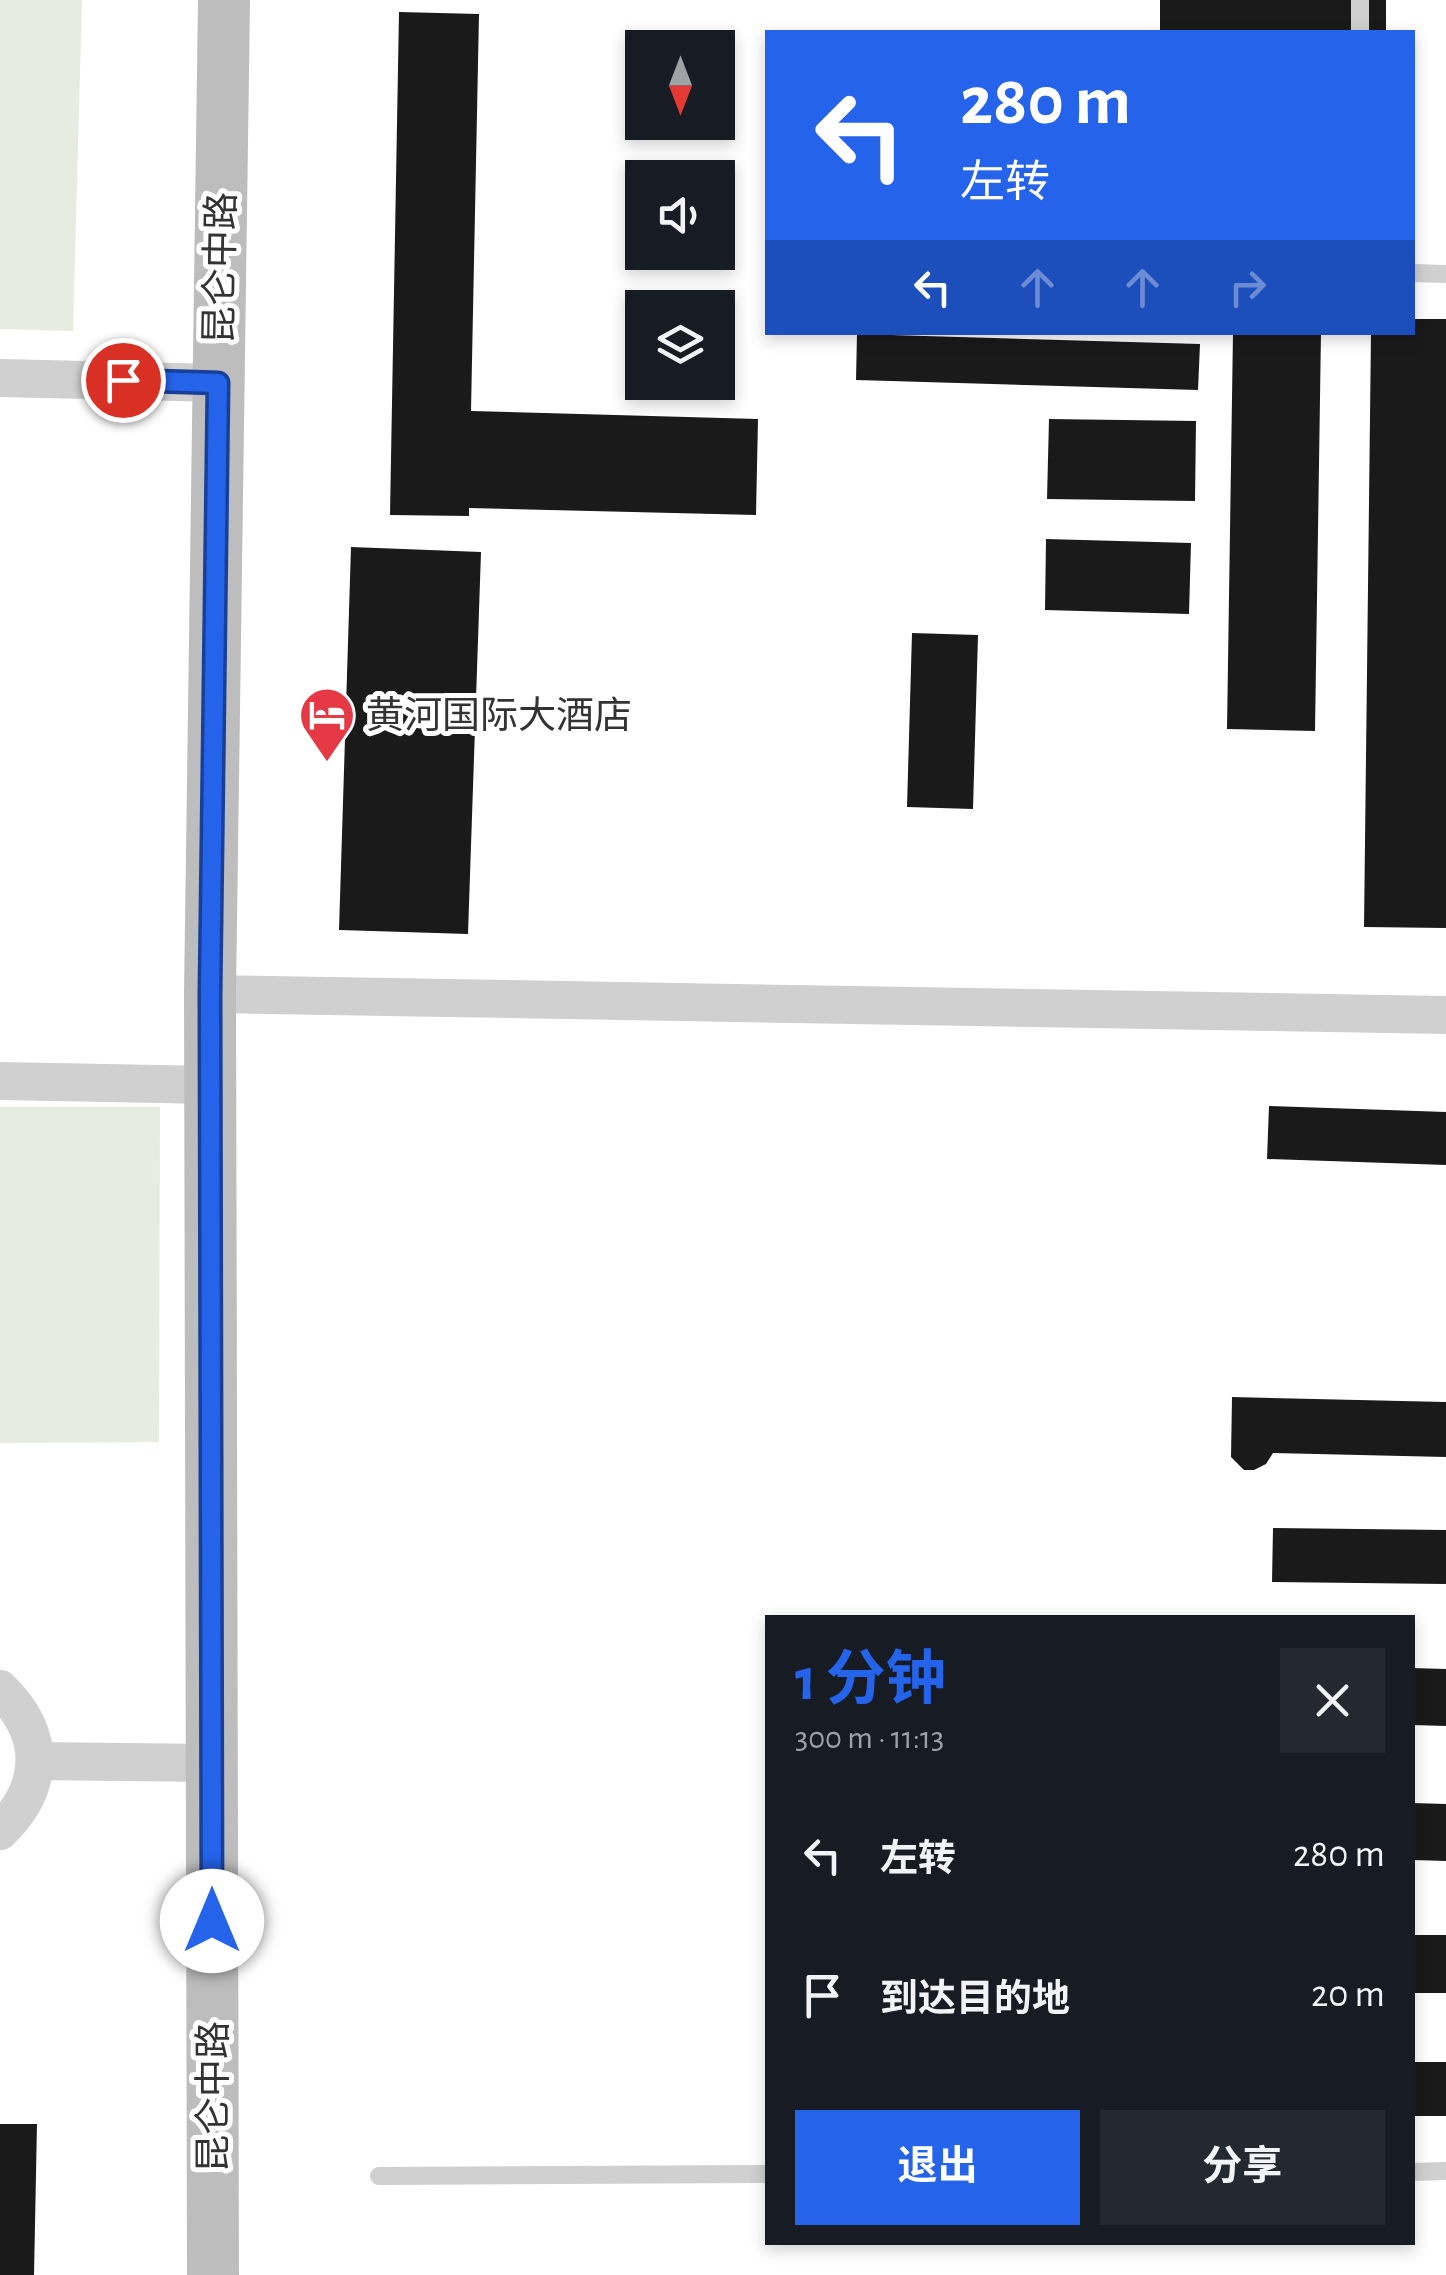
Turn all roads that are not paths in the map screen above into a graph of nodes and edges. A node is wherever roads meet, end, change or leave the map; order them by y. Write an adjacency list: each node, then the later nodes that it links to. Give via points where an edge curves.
1 (224, 0): 7 (main road, 昆仑中路)
2 (1360, 0): 3 (lane)
3 (1360, 30)
4 (1415, 273): 5 (lane)
5 (1446, 274)
6 (0, 378): 7 (street)
7 (218, 383): 8 (main road, 昆仑中路)
8 (210, 994): 9 (street); 11 (main road, 昆仑中路)
9 (1446, 1015)
10 (0, 1082): 11 (street)
11 (210, 1085): 14 (main road, 昆仑中路)
12 (0, 1689): 13 (street, via 31,1732)
13 (36, 1761): 14 (street); 15 (street, via 30,1789)
14 (212, 1764): 20 (main road, 昆仑中路)
15 (0, 1831)
16 (1415, 2172): 17 (lane)
17 (1446, 2172)
18 (765, 2174): 19 (lane)
19 (379, 2176)
20 (213, 2275)

